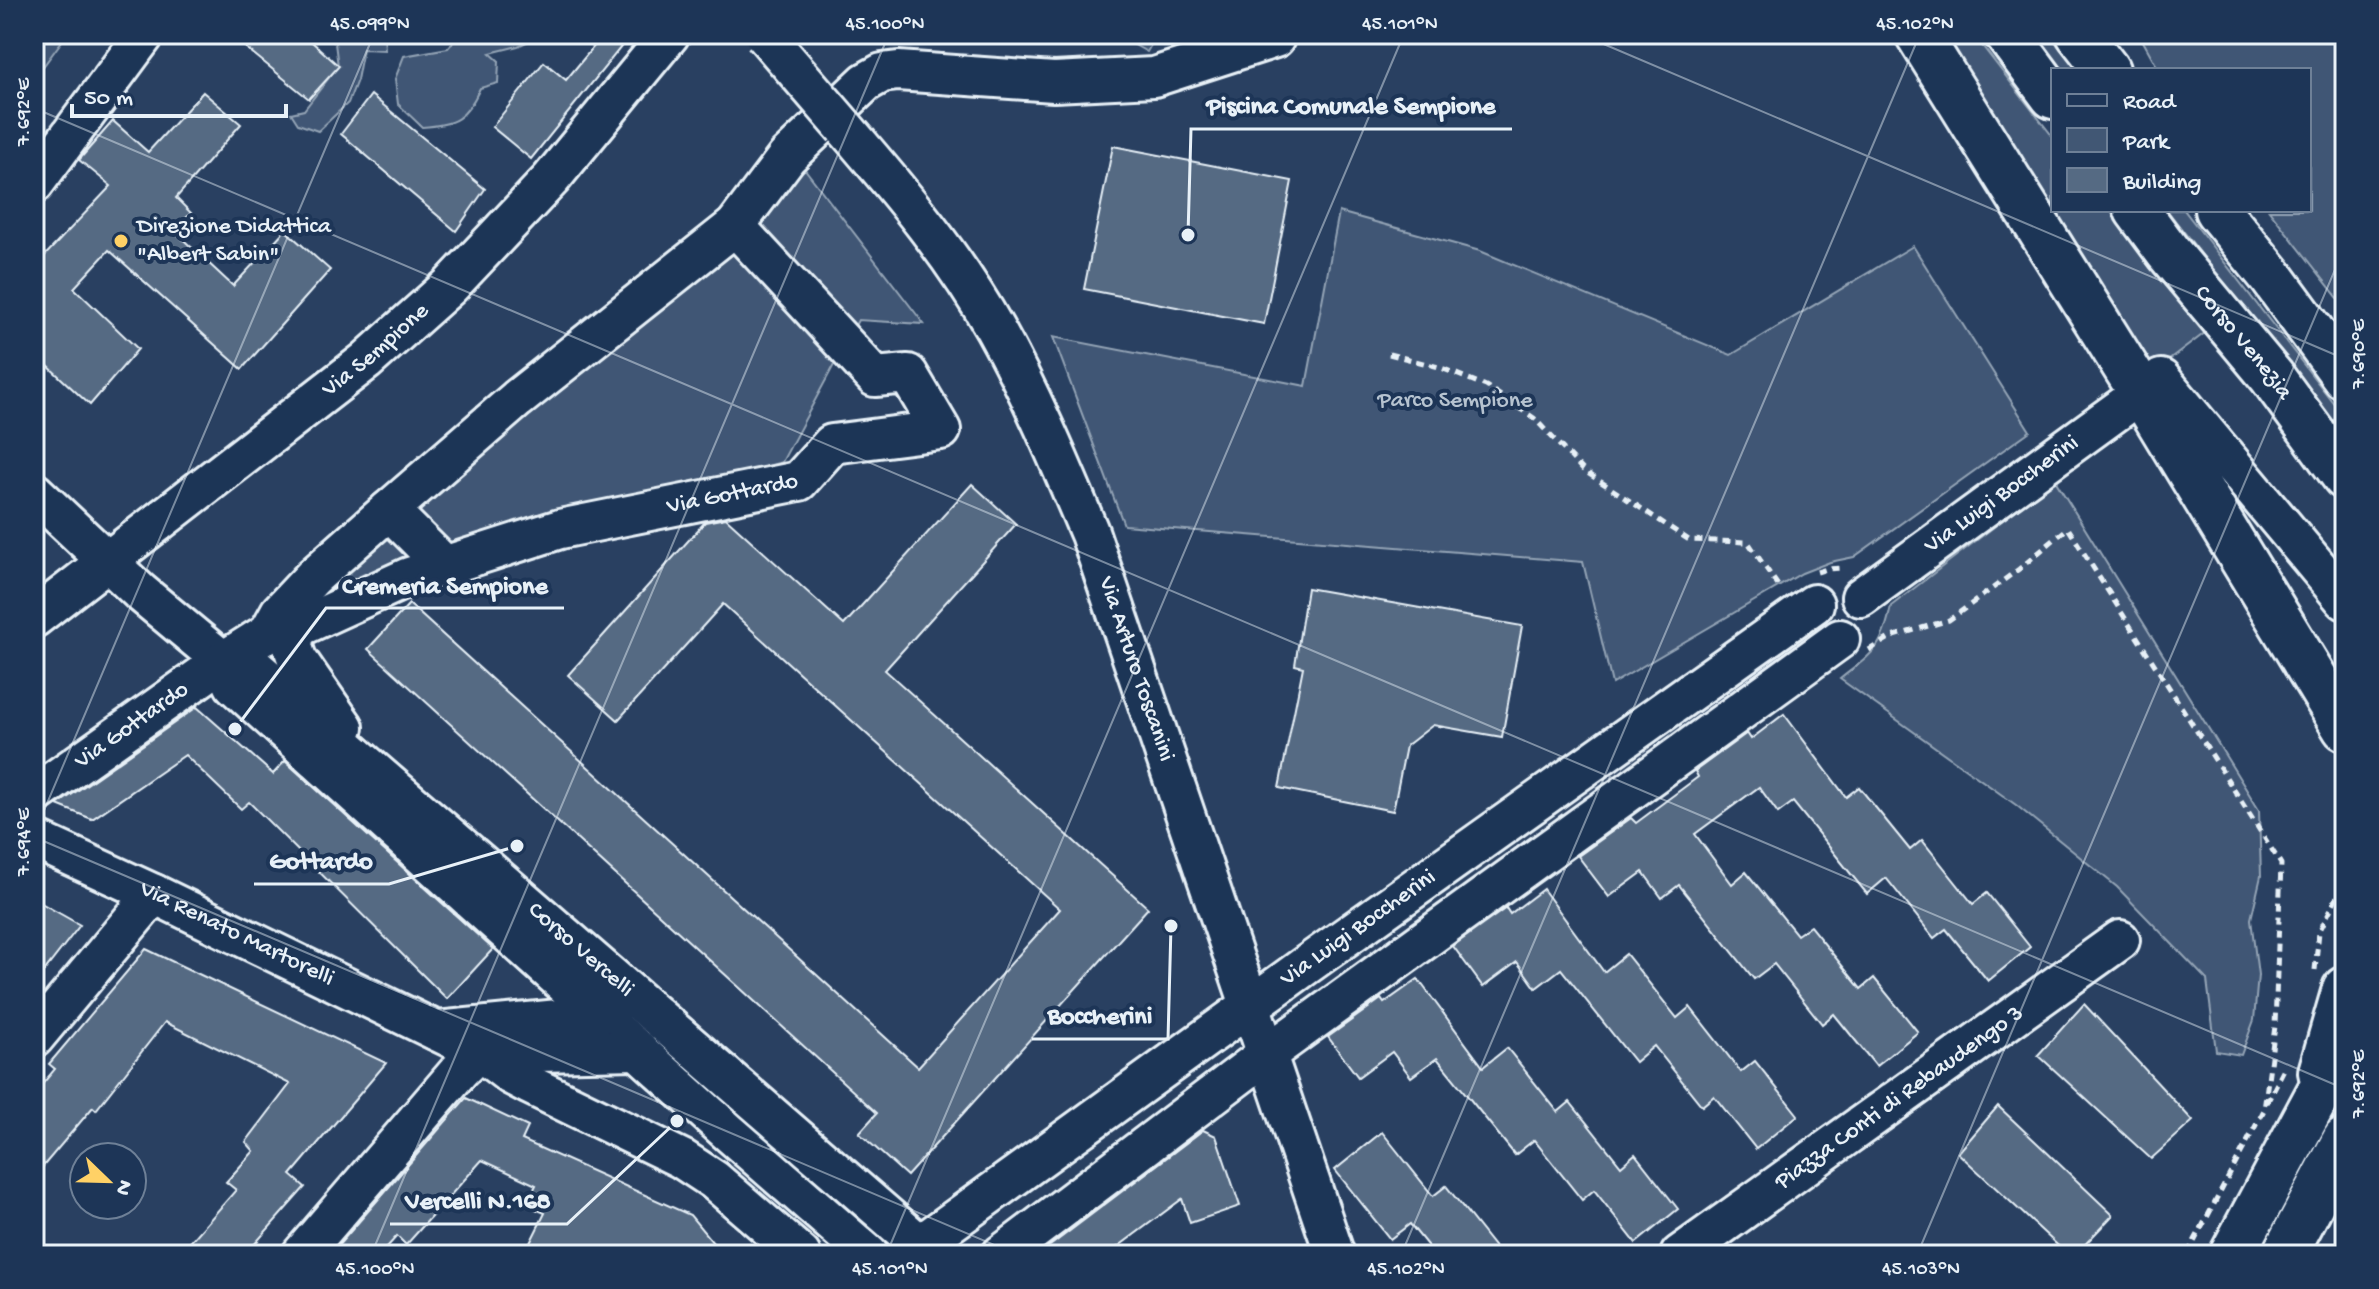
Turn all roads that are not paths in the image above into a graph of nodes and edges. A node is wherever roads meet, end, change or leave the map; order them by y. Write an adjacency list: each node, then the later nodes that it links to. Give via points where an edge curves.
1 (145, 34): 12 (street)
2 (670, 34): 21 (street, Via Sempione, via 542,189 450,286 366,361)
3 (764, 34): 38 (street, Via Arturo Toscanini, bridge, via 904,197 994,327 1025,384 1090,534)
4 (1918, 34): 17 (main road)
5 (2007, 34): 11 (main road)
6 (2079, 34): 9 (main road)
7 (2114, 34): 10 (main road)
8 (1275, 38): 15 (street, Via Gottardo, via 1154,77 1054,82 882,73 787,157)
9 (2105, 68)
10 (2127, 68)
11 (2051, 93)
12 (34, 184)
13 (2138, 212): 18 (main road, Corso Venezia)
14 (2219, 212): 16 (main road)
15 (735, 226): 20 (street, Via Gottardo, via 517,399); 22 (street, Via Gottardo, via 875,377 908,374 941,430 832,444 799,481 560,529)
16 (2345, 377)
17 (2141, 392): 24 (street, Via Luigi Boccherini); 25 (street, via 2161,379); 30 (main road)
18 (2345, 477)
19 (34, 492): 21 (street, Corso Vercelli)
20 (389, 510): 22 (street); 27 (street, Via Gottardo, via 280,612)
21 (108, 562): 26 (street, Via Sempione); 29 (street, Corso Vercelli)
22 (445, 566): 27 (street, Via Gottardo)
23 (1798, 597): 24 (street, Via Luigi Boccherini, via 1848,587); 28 (street, via 1816,626 1826,636); 38 (street, Via Luigi Boccherini)
24 (1861, 597): 28 (street, Via Luigi Boccherini, via 1866,612 1861,628)
25 (2345, 600)
26 (34, 618)
27 (282, 631): 29 (street, Via Gottardo); 31 (street, via 350,735)
28 (1840, 639): 45 (street, Via Luigi Boccherini)
29 (223, 661): 31 (street, Corso Vercelli, via 253,666); 32 (street, Via Gottardo); 39 (street, Corso Vercelli, via 234,685)
30 (2345, 728)
31 (359, 758): 37 (street, Corso Vercelli)
32 (34, 795)
33 (34, 839): 34 (street, Via Renato Martorelli)
34 (154, 894): 40 (street, Via Renato Martorelli); 41 (street)
35 (2120, 940): 55 (street, Piazza Conti di Rebaudengo 3)
36 (2345, 989): 46 (main road)
37 (636, 999): 39 (street); 49 (street, Corso Vercelli)
38 (1251, 1005): 45 (street, Via Arturo Toscanini); 49 (street, Via Luigi Boccherini)
39 (599, 1015): 40 (street); 43 (street, Corso Vercelli)
40 (437, 1031): 44 (street, Via Renato Martorelli)
41 (34, 1038)
42 (2345, 1044): 46 (main road)
43 (638, 1050): 44 (street, Via Renato Martorelli); 52 (street, Corso Vercelli)
44 (482, 1053): 50 (street, via 459,1071); 51 (street, Via Renato Martorelli, via 520,1080 694,1166)
45 (1267, 1054): 53 (street, Via Luigi Boccherini); 54 (street, Via Arturo Toscanini)
46 (2307, 1116): 56 (main road)
47 (2345, 1140): 57 (main road)
48 (2345, 1180): 57 (street)
49 (919, 1252)
50 (301, 1255)
51 (801, 1255)
52 (869, 1255)
53 (1001, 1255)
54 (1335, 1255)
55 (1680, 1255)
56 (2232, 1255)
57 (2284, 1255)

